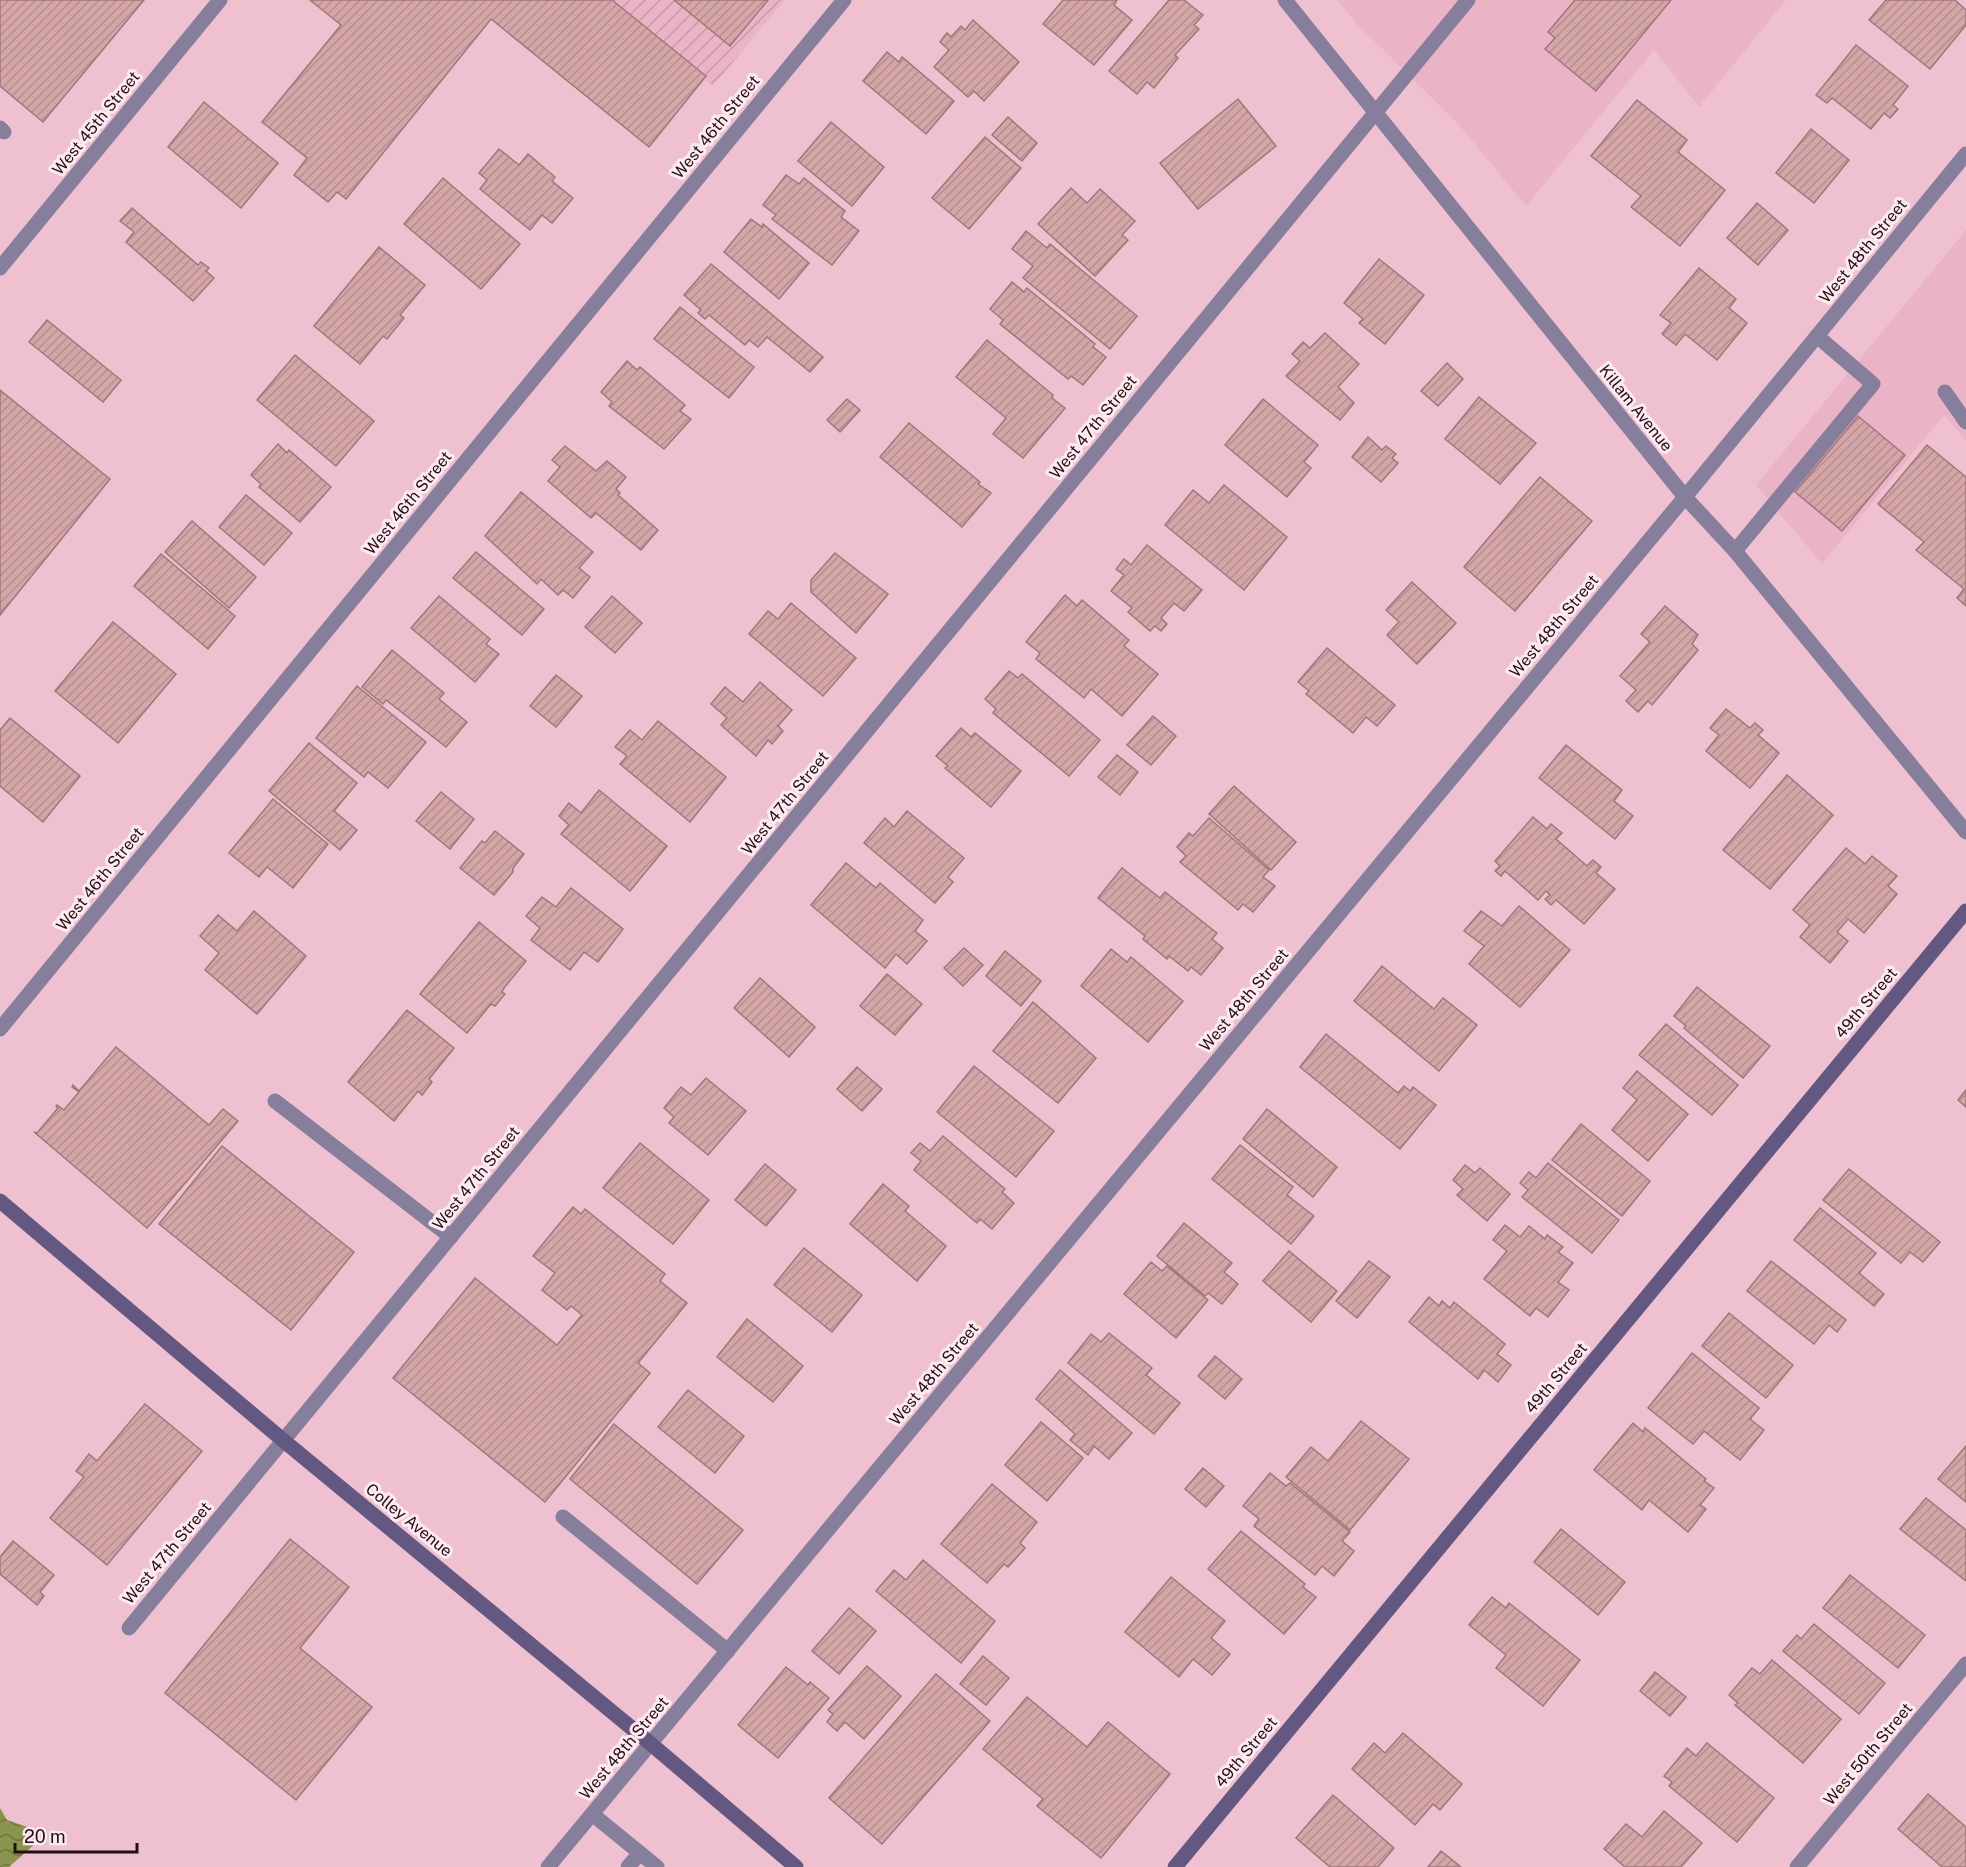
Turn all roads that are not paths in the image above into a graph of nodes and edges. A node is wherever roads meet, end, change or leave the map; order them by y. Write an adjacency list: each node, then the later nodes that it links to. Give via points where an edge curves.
1 (220, 0): 7 (street, West 45th Street)
2 (844, 0): 15 (street, West 46th Street)
3 (1285, 0): 5 (street, Killam Avenue)
4 (1468, 0): 5 (street, West 47th Street)
5 (1375, 113): 11 (street, Killam Avenue); 18 (street, West 47th Street)
6 (1966, 154): 8 (street, West 48th Street)
7 (0, 268)
8 (1817, 336): 11 (street, West 48th Street); 12 (street, via 1873,384)
9 (1945, 392): 10 (street)
10 (1966, 422)
11 (1685, 497): 12 (street, Killam Avenue); 22 (street, West 48th Street)
12 (1735, 551): 13 (street, Killam Avenue)
13 (1966, 832)
14 (1966, 911): 31 (street, 49th Street)
15 (0, 1029)
16 (275, 1101): 18 (street)
17 (0, 1201): 19 (street, Colley Avenue)
18 (452, 1237): 19 (street, West 47th Street)
19 (284, 1441): 21 (street, West 47th Street); 24 (street, Colley Avenue)
20 (563, 1517): 22 (street)
21 (129, 1628)
22 (728, 1651): 24 (street, West 48th Street)
23 (1966, 1664): 32 (street, West 50th Street)
24 (651, 1744): 25 (street, West 48th Street); 30 (street, Colley Avenue)
25 (592, 1814): 26 (street); 27 (street, West 48th Street)
26 (640, 1853): 28 (street); 29 (street)
27 (548, 1867)
28 (628, 1867)
29 (657, 1867)
30 (796, 1867)
31 (1175, 1867)
32 (1797, 1867)

